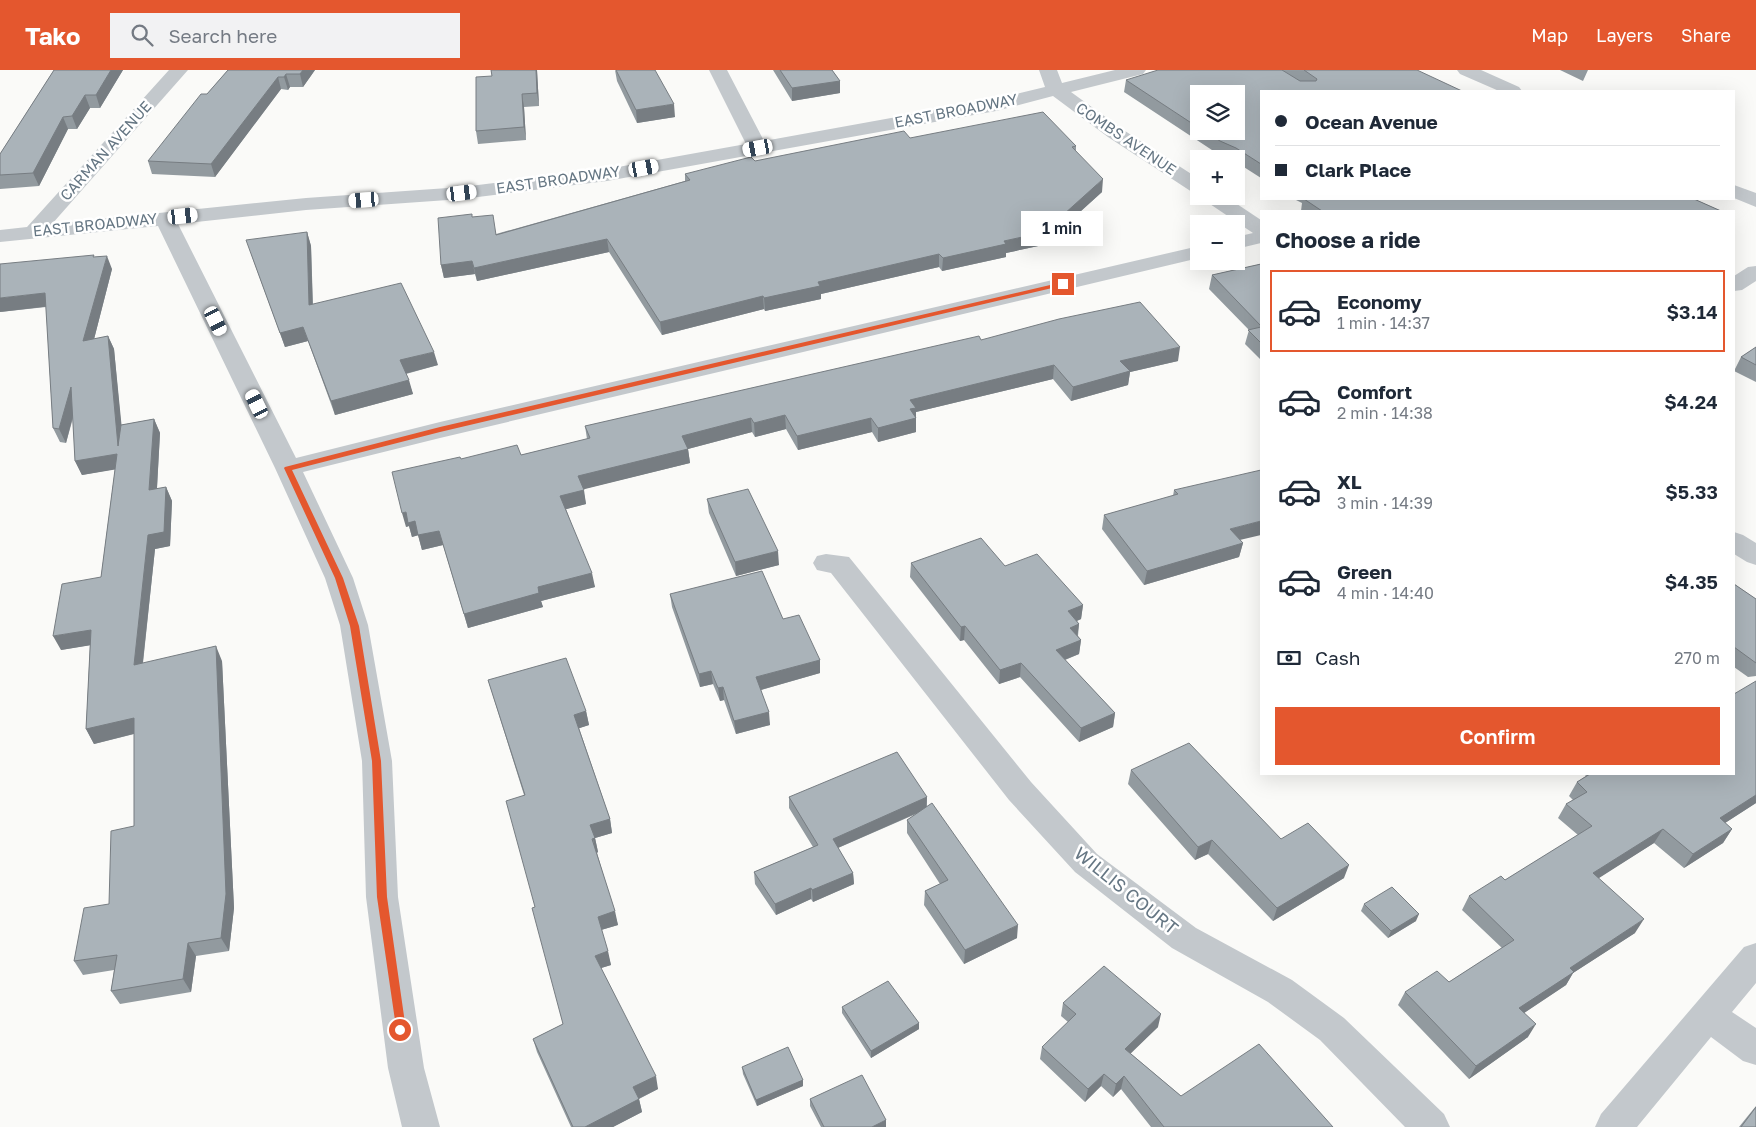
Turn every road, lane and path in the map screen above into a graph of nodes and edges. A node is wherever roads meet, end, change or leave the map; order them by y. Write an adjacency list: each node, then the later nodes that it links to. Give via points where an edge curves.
1 (179, 70): 15 (street, CARMAN AVENUE)
2 (718, 70): 8 (street)
3 (1048, 70): 6 (street)
4 (1137, 70): 6 (street, EAST BROADWAY)
5 (1466, 70): 7 (street)
6 (1055, 89): 8 (street, EAST BROADWAY, via 996,105); 9 (street, COMBS AVENUE)
7 (1511, 90)
8 (758, 148): 13 (street, EAST BROADWAY, via 607,175 462,193)
9 (1190, 182)
10 (1735, 191): 11 (street)
11 (1756, 201)
12 (1225, 205): 14 (street)
13 (166, 218): 15 (street, EAST BROADWAY); 22 (street)
14 (1260, 228)
15 (34, 232): 16 (street, EAST BROADWAY)
16 (0, 236)
17 (1260, 237): 18 (street)
18 (1245, 241)
19 (1190, 254): 22 (street)
20 (1756, 272): 21 (street)
21 (1735, 285)
22 (288, 468): 29 (street, via 339,578 354,626 377,761 384,907 406,1068)
23 (1735, 542): 24 (street)
24 (1756, 556)
25 (826, 563): 30 (street, WILLIS COURT, via 839,564 1020,791 1086,863 1184,938 1280,990 1332,1029)
26 (1756, 958): 27 (street)
27 (1709, 1015): 28 (street); 31 (street)
28 (1756, 1049)
29 (421, 1127)
30 (1431, 1127)
31 (1614, 1127)

